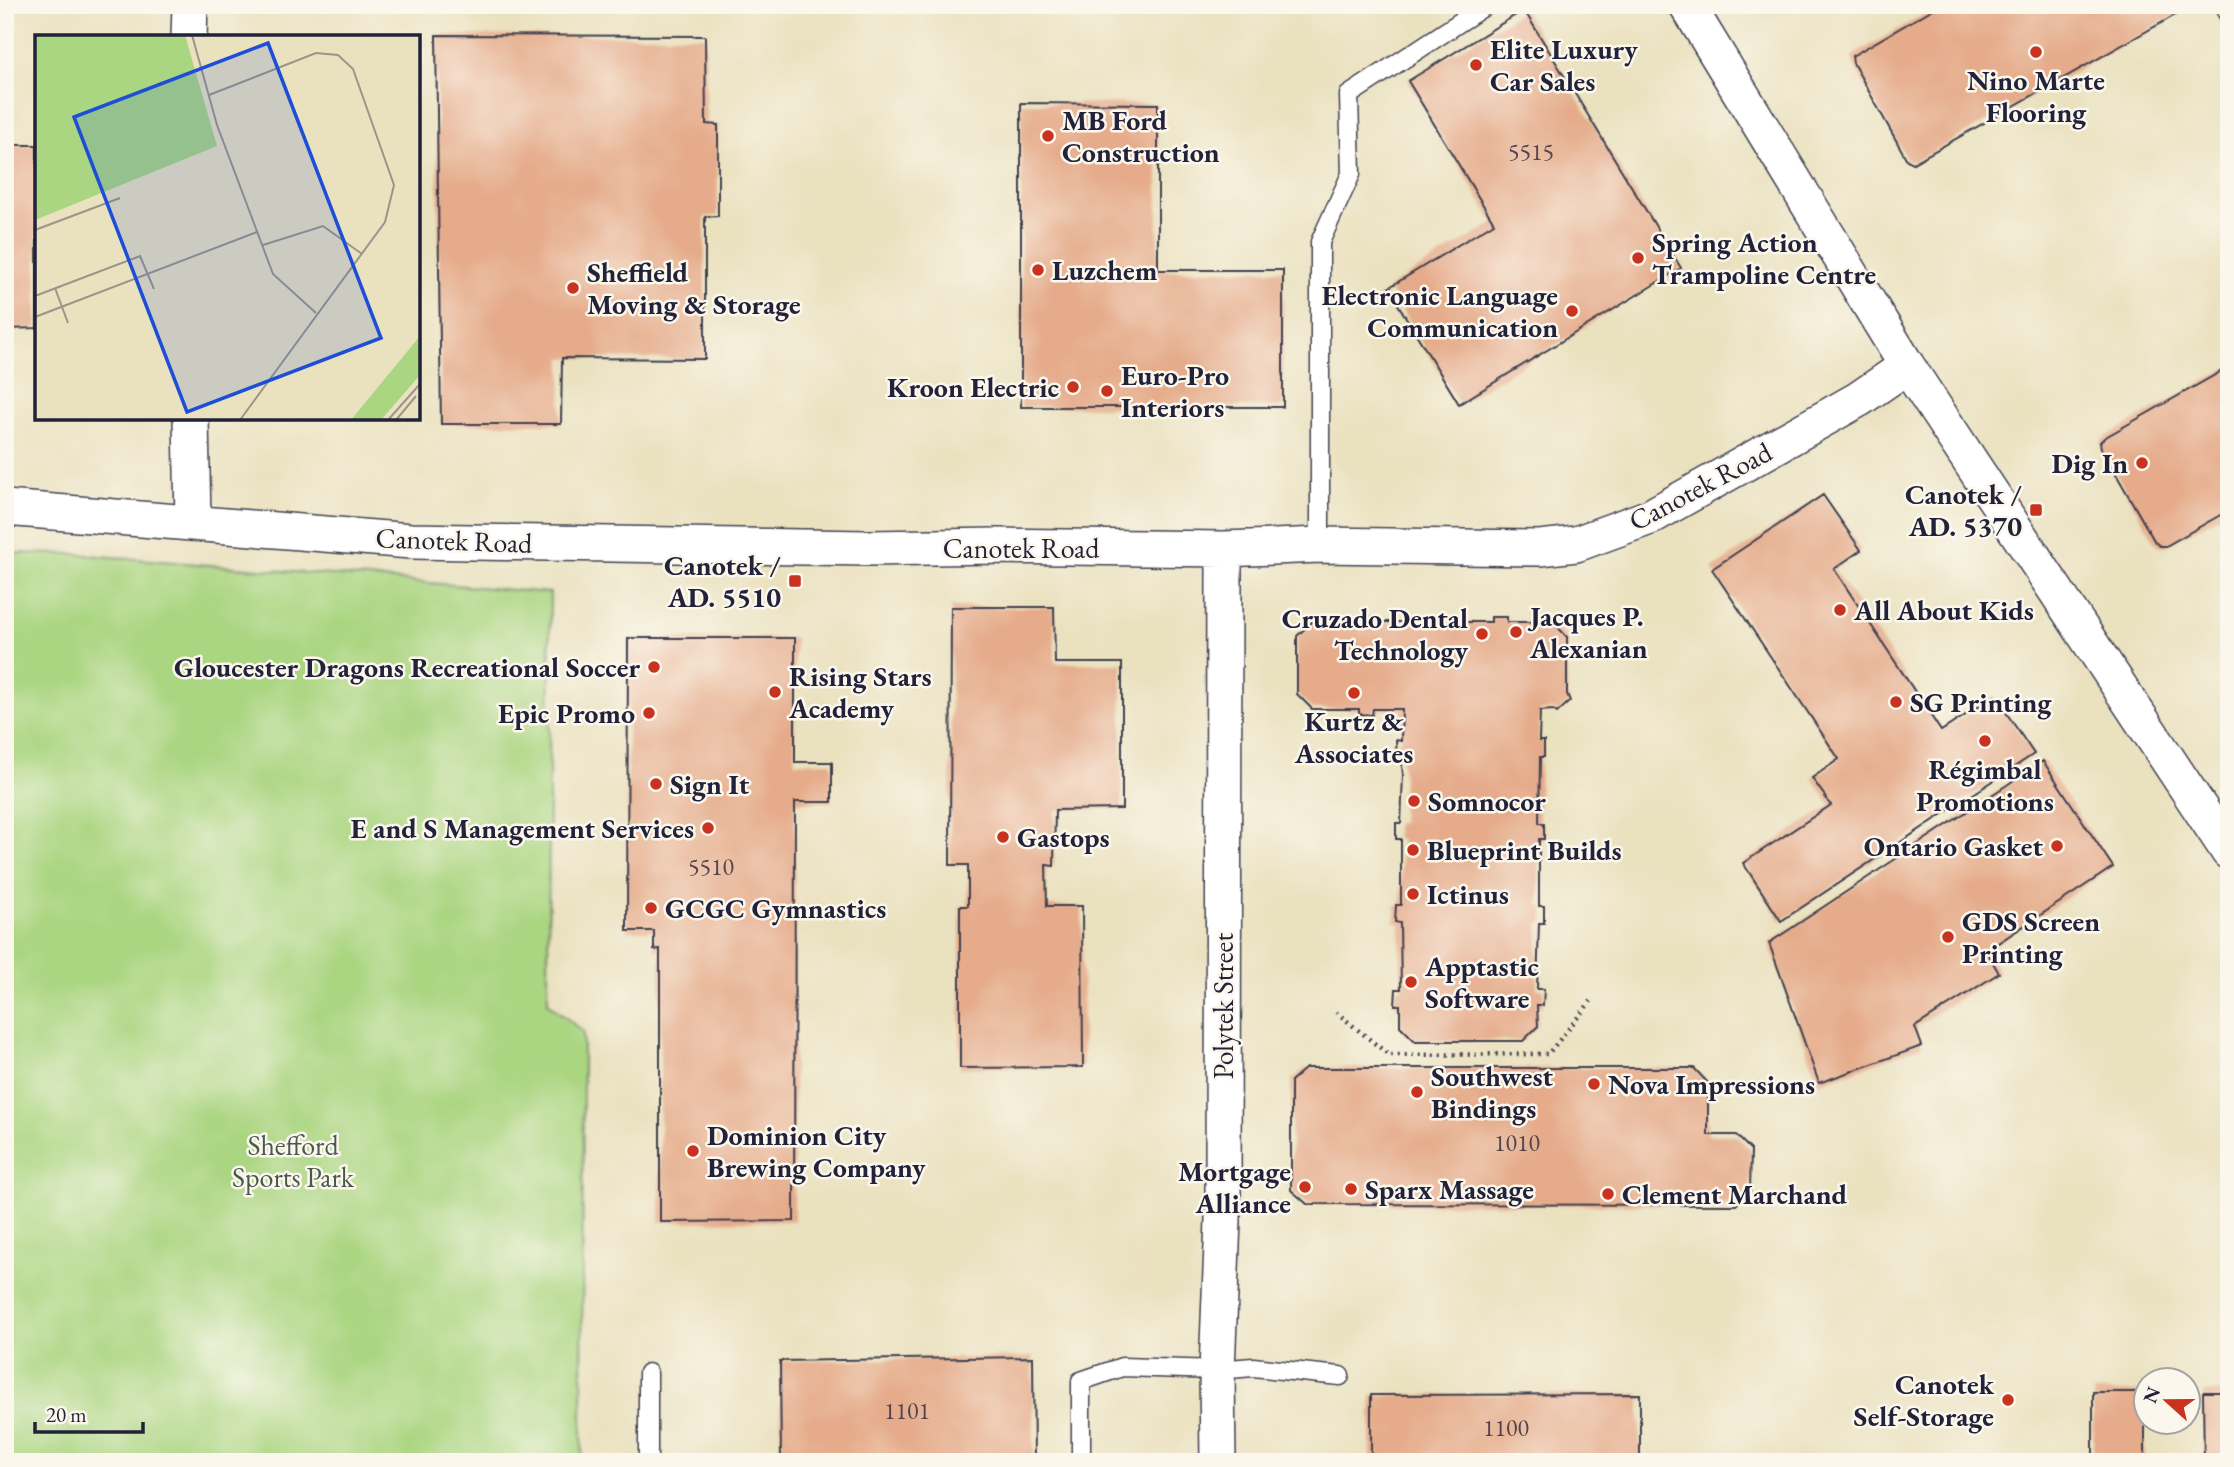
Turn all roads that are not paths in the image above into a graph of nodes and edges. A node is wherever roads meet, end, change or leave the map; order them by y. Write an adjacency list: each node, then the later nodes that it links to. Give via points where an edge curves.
1 (190, 5): 4 (street)
2 (1486, 5): 9 (lane, via 1349,95 1351,174 1320,242)
3 (1686, 5): 5 (street)
4 (189, 35)
5 (1907, 366): 9 (street, Canotek Road, via 1859,400 1650,517 1576,544 1539,548); 11 (street)
6 (191, 420): 8 (street)
7 (5, 508): 8 (street, Canotek Road)
8 (192, 522): 10 (street, Canotek Road, via 411,541)
9 (1320, 545): 10 (street, Canotek Road)
10 (1224, 550): 12 (street, Polytek Street, via 1223,1207)
11 (2229, 852)
12 (1217, 1370): 14 (lane, via 1253,1367); 16 (lane, via 1122,1367 1081,1381); 17 (street, Polytek Street)
13 (648, 1373): 15 (lane)
14 (1340, 1376)
15 (648, 1462)
16 (1081, 1462)
17 (1218, 1462)

